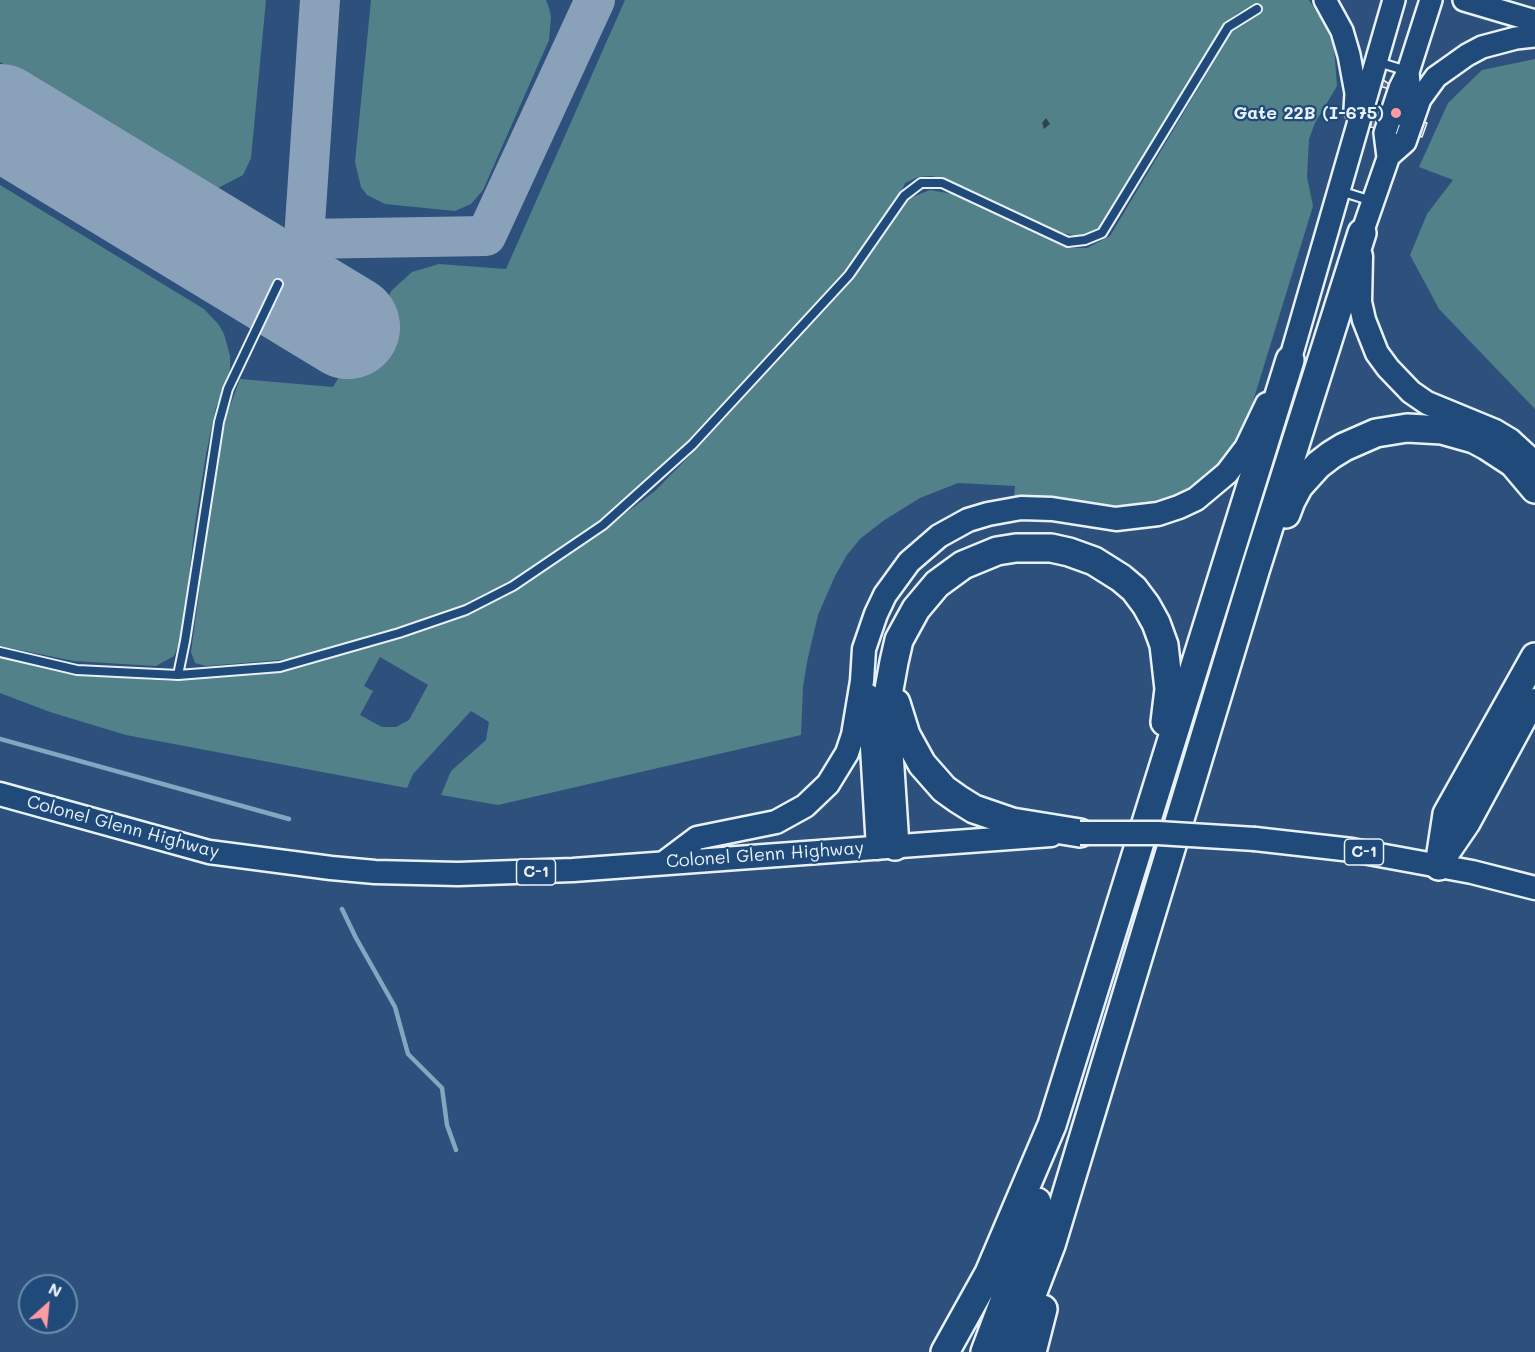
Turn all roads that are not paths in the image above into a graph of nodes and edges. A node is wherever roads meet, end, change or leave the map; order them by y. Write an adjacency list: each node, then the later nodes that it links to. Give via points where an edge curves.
1 (1325, 0): 12 (street, via 1342,31 1353,75 1356,93)
2 (1394, 0): 8 (street)
3 (1431, 0): 9 (street)
4 (1464, 0): 6 (street)
5 (1257, 9): 24 (lane, via 1228,27 1102,233 1068,242 942,183 921,183 904,196 849,275 692,445 603,525 513,586 466,610 280,667)
6 (1535, 21)
7 (1535, 36): 10 (street, via 1482,47)
8 (1375, 61): 9 (lane); 12 (street)
9 (1408, 72): 11 (street); 13 (street, via 1385,133)
10 (1436, 77): 11 (street); 13 (street, via 1420,99 1405,142)
11 (1410, 95): 13 (street)
12 (1351, 146): 14 (street)
13 (1388, 157): 15 (street)
14 (1340, 191): 15 (lane); 18 (street)
15 (1373, 201): 16 (street)
16 (1362, 233): 19 (main road, via 1360,302 1370,337 1388,368 1427,403 1495,431); 21 (highway)
17 (279, 284): 24 (lane, via 228,389 221,413)
18 (1290, 360): 25 (main road, via 1246,448 1227,473 1196,499 1137,518 1098,518 1052,508 1004,510 968,520 939,536 909,562 885,595 868,634); 28 (highway)
19 (1535, 462)
20 (1535, 489): 21 (highway, via 1507,459 1455,433 1407,428 1376,434 1344,447 1308,476)
21 (1255, 570): 36 (highway)
22 (0, 652): 24 (lane, via 76,670)
23 (1535, 657): 33 (highway, via 1447,814)
24 (178, 675)
25 (862, 681): 31 (main road, via 868,692); 32 (main road, via 854,735 847,753 834,777 817,796 776,822 698,838)
26 (891, 686): 28 (highway, via 894,662 908,622 937,584 963,565 1016,548 1051,548 1081,556 1134,589 1156,623 1164,645 1169,688); 30 (highway, via 913,749 944,789 993,817); 31 (highway, via 886,706)
27 (1535, 700): 33 (main road, via 1468,824)
28 (1162, 771): 35 (highway)
29 (0, 794): 32 (main road, Colonel Glenn Highway / C-1, via 209,852 332,868 458,874)
30 (1080, 833): 31 (main road, Colonel Glenn Highway / C-1); 33 (main road, Colonel Glenn Highway / C-1, bridge, via 1255,839 1352,850)
31 (886, 847): 32 (main road, Colonel Glenn Highway / C-1)
32 (664, 862)
33 (1439, 867): 34 (main road, Colonel Glenn Highway / C-1)
34 (1535, 888)
35 (1052, 1125): 37 (highway, via 989,1273); 38 (highway, via 1054,1146 1015,1272)
36 (1051, 1245): 39 (highway); 40 (highway, via 1056,1264)
37 (945, 1352)
38 (985, 1352)
39 (1010, 1352)
40 (1032, 1352)

